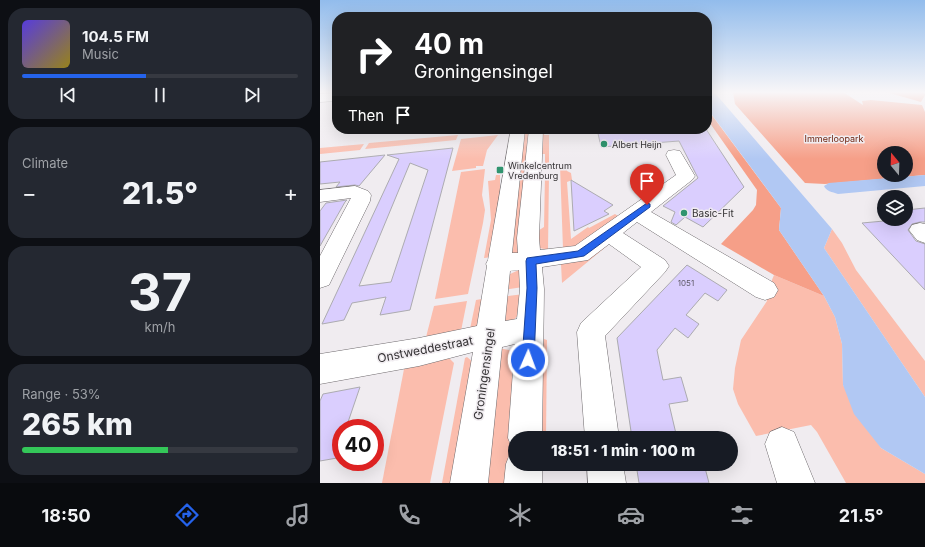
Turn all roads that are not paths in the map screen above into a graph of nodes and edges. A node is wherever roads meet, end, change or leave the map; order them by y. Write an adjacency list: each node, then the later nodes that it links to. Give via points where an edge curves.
1 (517, 134): 8 (street, Groningensingel)
2 (536, 134): 7 (street, via 528,238)
3 (674, 155): 5 (street, via 686,176)
4 (320, 196): 9 (street, via 355,192 362,195)
5 (637, 213): 6 (street); 10 (street)
6 (608, 233): 7 (street, via 580,254); 15 (street, via 657,266 591,332)
7 (531, 261): 8 (street); 11 (street)
8 (498, 264): 12 (street, Groningensingel)
9 (320, 278)
10 (765, 290)
11 (529, 329): 12 (street, Onstweddestraat); 14 (street)
12 (489, 336): 13 (street, Onstweddestraat, via 419,352); 19 (street, Groningensingel)
13 (320, 369)
14 (525, 431)
15 (601, 431)
16 (782, 444): 22 (street)
17 (524, 471): 20 (street)
18 (606, 471): 21 (street)
19 (468, 483)
20 (523, 483)
21 (607, 483)
22 (796, 483)

